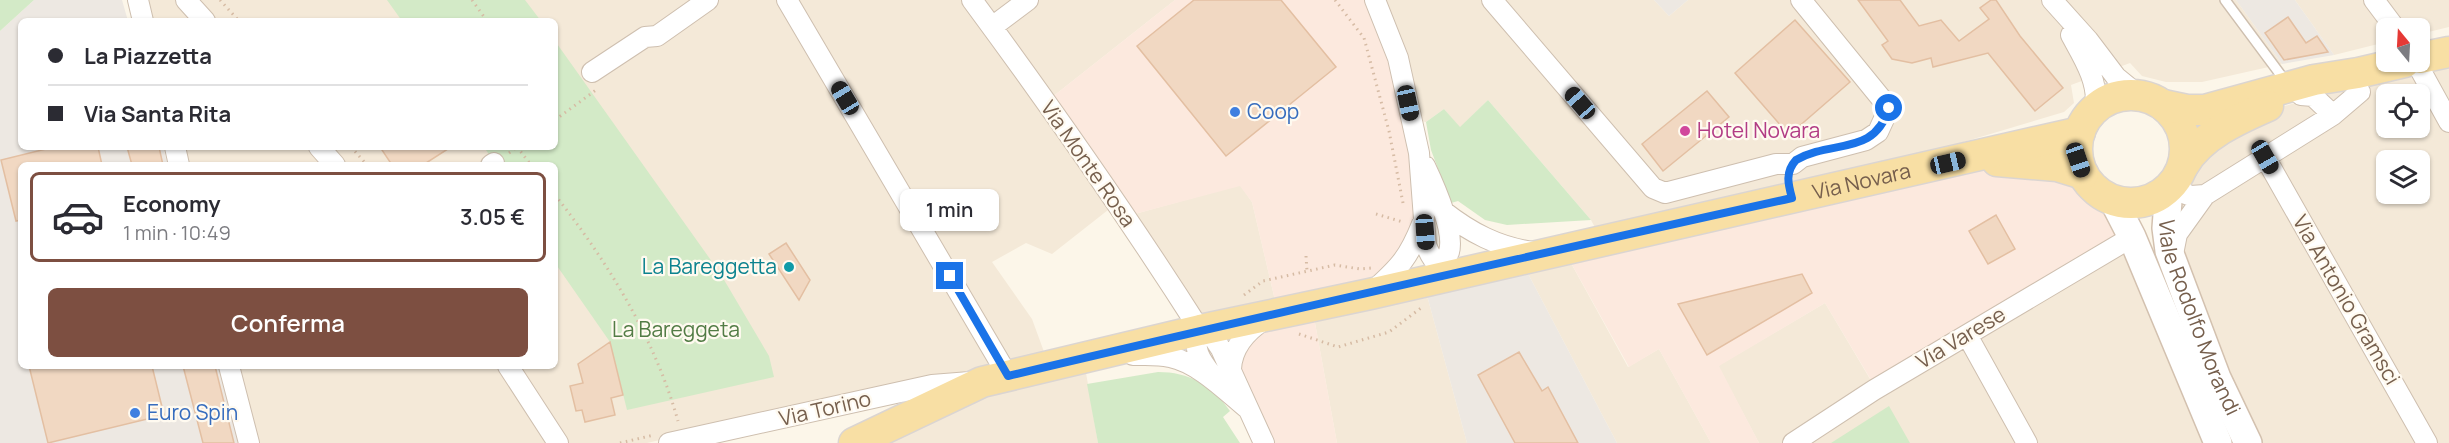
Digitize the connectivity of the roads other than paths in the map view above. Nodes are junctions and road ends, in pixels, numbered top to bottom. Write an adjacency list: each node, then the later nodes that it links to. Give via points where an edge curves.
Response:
1 (138, 0): 13 (street)
2 (186, 0): 14 (street)
3 (708, 0): 19 (street, via 657,36 645,37)
4 (787, 0): 53 (street)
5 (972, 0): 16 (street, Via Monte Rosa)
6 (1028, 0): 16 (street)
7 (1375, 0): 29 (street, via 1398,58)
8 (1492, 0): 33 (street, via 1653,188 1665,193 1776,164)
9 (1801, 0): 33 (street, via 1889,108 1878,132 1866,140 1802,157)
10 (2052, 0): 24 (street, via 2116,78); 26 (street, via 2086,62 2097,99)
11 (2225, 0): 23 (lane)
12 (2374, 0): 15 (street)
13 (142, 18)
14 (202, 18)
15 (2388, 18)
16 (992, 27): 47 (street, Via Monte Rosa)
17 (2449, 52): 18 (main road)
18 (2430, 56)
19 (592, 72)
20 (2382, 72): 22 (main road)
21 (2422, 72): 27 (street)
22 (2359, 82): 23 (main road); 25 (street)
23 (2295, 91): 24 (main road, via 2205,110 2187,110); 25 (street, via 2313,96); 35 (main road, via 2231,124 2196,148)
24 (2150, 100): 26 (main road, via 2115,98); 35 (main road, via 2175,117 2183,132 2186,149)
25 (2333, 115): 30 (street)
26 (2087, 120): 31 (main road, Via Novara); 34 (main road, via 2077,153)
27 (2449, 122)
28 (322, 150): 32 (street)
29 (1419, 153): 39 (street); 40 (street)
30 (2265, 157): 36 (street); 66 (street, Via Antonio Gramsci)
31 (1970, 158): 34 (main road, Via Novara, via 2057,166); 37 (main road, Via Novara)
32 (332, 162)
33 (1792, 164): 37 (street, via 1787,181)
34 (2083, 174): 38 (main road, via 2090,186)
35 (2176, 177): 36 (street, via 2183,193); 38 (main road, via 2157,197 2143,202); 43 (street, Viale Rodolfo Morandi, via 2166,228)
36 (2205, 195): 43 (street, via 2177,234)
37 (1792, 198): 42 (main road, Via Novara)
38 (2113, 200): 41 (street, Viale Rodolfo Morandi)
39 (1443, 211): 42 (street, via 1483,238 1511,249); 44 (street, via 1449,251)
40 (1415, 220): 44 (street, via 1431,259); 45 (street, via 1411,250 1401,265)
41 (2132, 237): 48 (street, Via Varese); 64 (street, Viale Rodolfo Morandi)
42 (1547, 253): 44 (main road, Via Novara)
43 (2175, 267): 65 (street, Viale Rodolfo Morandi, via 2217,378)
44 (1442, 274): 45 (main road, Via Novara)
45 (1372, 280): 46 (main road, Via Novara)
46 (1273, 314): 47 (main road, Via Novara); 52 (street, via 1242,339)
47 (1200, 330): 49 (main road, Via Novara); 52 (street, Via Monte Rosa, via 1215,339); 54 (street, via 1196,350)
48 (1967, 335): 62 (street, Via Varese); 63 (street)
49 (1098, 355): 53 (main road, Via Novara); 54 (street, via 1172,357)
50 (231, 369): 57 (street)
51 (510, 369): 58 (street)
52 (1231, 369): 55 (street, Via Monte Rosa)
53 (995, 379): 56 (street, Via Torino, via 932,385); 60 (main road, Via Novara)
54 (1222, 388): 55 (street)
55 (1248, 409): 61 (street, Via Monte Rosa)
56 (683, 438): 59 (street, via 711,439)
57 (249, 443)
58 (558, 443)
59 (717, 443)
60 (854, 443)
61 (1264, 443)
62 (1793, 443)
63 (2027, 443)
64 (2218, 443)
65 (2248, 443)
66 (2427, 443)

